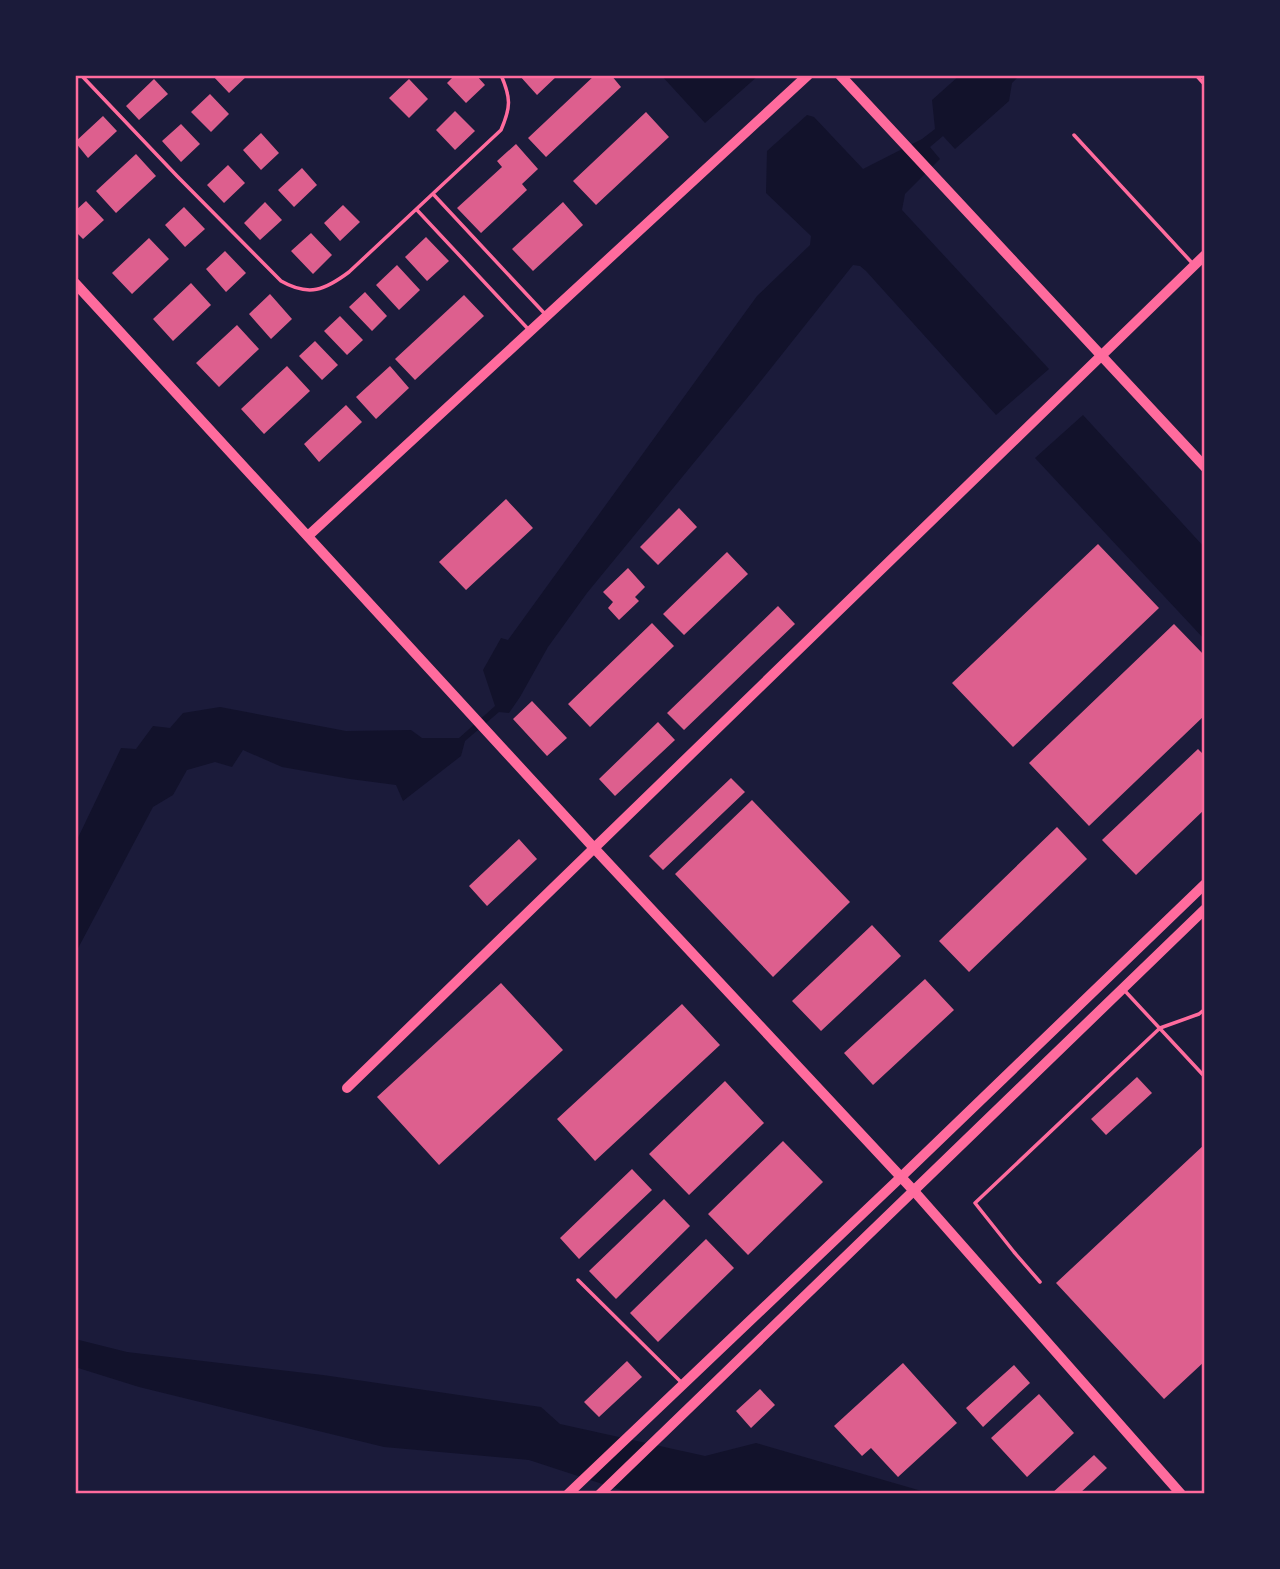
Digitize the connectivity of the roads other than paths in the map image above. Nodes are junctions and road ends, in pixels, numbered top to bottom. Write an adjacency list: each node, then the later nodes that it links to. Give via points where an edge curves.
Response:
1 (81, 75): 9 (lane, via 282,281 296,289 330,287)
2 (501, 75): 8 (lane, via 509,95 509,113 500,130)
3 (808, 75): 13 (street)
4 (840, 75): 15 (main road)
5 (1196, 75): 6 (lane)
6 (1205, 85)
7 (1074, 135): 11 (lane)
8 (433, 194): 9 (lane); 13 (lane)
9 (417, 210): 14 (lane)
10 (1205, 255): 11 (street)
11 (1194, 265): 15 (street)
12 (75, 283): 17 (street)
13 (547, 316): 14 (street)
14 (530, 331): 17 (street)
15 (1101, 354): 16 (main road); 18 (street)
16 (1205, 467)
17 (308, 536): 18 (street)
18 (594, 848): 27 (street); 28 (street)
19 (1205, 884): 28 (main road)
20 (1205, 909): 21 (main road)
21 (1123, 989): 25 (lane); 29 (main road)
22 (1205, 1009): 23 (lane)
23 (1199, 1014): 24 (lane); 25 (lane)
24 (1205, 1020)
25 (1160, 1028): 26 (lane); 31 (lane, via 975,1203)
26 (1205, 1076)
27 (347, 1088)
28 (901, 1177): 29 (street); 32 (main road)
29 (914, 1191): 34 (main road); 35 (street)
30 (578, 1280): 32 (lane)
31 (1040, 1282)
32 (683, 1383): 33 (main road)
33 (568, 1494)
34 (600, 1494)
35 (1181, 1494)

